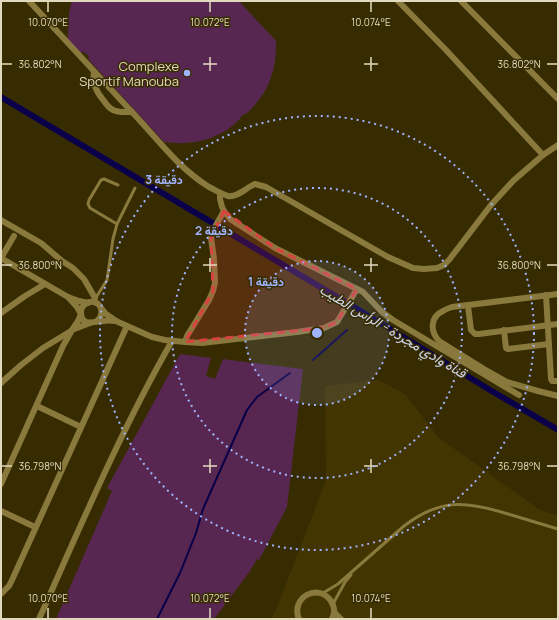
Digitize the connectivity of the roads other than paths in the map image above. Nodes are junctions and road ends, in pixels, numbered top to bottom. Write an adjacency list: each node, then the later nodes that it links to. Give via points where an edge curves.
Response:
1 (29, 1): 4 (street)
2 (398, 1): 8 (street)
3 (461, 1): 5 (street)
4 (94, 72): 6 (street); 6 (street, via 96,90 107,105 118,111)
5 (558, 99)
6 (132, 112): 11 (street, via 185,170)
7 (558, 145): 8 (street)
8 (543, 155): 11 (street, via 512,181 449,260 437,268 413,268 388,257 266,187 255,184 233,196)
9 (118, 185): 14 (lane, via 104,179 99,181 88,202 90,208)
10 (135, 188): 14 (lane)
11 (220, 193): 12 (street)
12 (222, 214): 18 (street, via 275,248); 36 (street, via 211,238 215,275 213,291)
13 (1, 220): 22 (street, via 41,243 62,262 73,268 84,279)
14 (117, 224): 22 (lane, via 107,280)
15 (14, 236): 16 (street)
16 (1, 258): 17 (street)
17 (45, 284): 21 (street); 25 (street)
18 (356, 292): 36 (street, via 337,322 324,328 202,343); 40 (street, via 363,292 393,320)
19 (558, 294): 20 (street)
20 (546, 295): 23 (street); 31 (street)
21 (68, 297): 22 (street, via 79,301); 26 (street)
22 (92, 301): 24 (street); 26 (street, via 82,307)
23 (468, 306): 34 (street, via 473,332 479,334); 41 (street, via 452,307 437,315 432,326 439,341 507,382)
24 (102, 309): 27 (street); 28 (street)
25 (1, 313)
26 (81, 314): 29 (street, via 84,320); 33 (street)
27 (97, 321): 28 (street); 29 (street)
28 (116, 321): 32 (street)
29 (90, 323): 33 (street)
30 (558, 324): 31 (street)
31 (547, 325): 34 (street); 37 (street)
32 (127, 326): 35 (street, via 152,337); 43 (street)
33 (72, 330): 39 (street, via 43,348); 42 (street)
34 (504, 330): 37 (street, via 505,346 508,349)
35 (172, 341): 36 (street); 53 (street, via 98,486)
36 (185, 342)
37 (549, 344): 38 (street, via 551,379)
38 (558, 381)
39 (1, 383)
40 (518, 395)
41 (558, 396)
42 (37, 406): 43 (street); 44 (street)
43 (81, 427): 46 (street)
44 (1, 484)
45 (1, 511): 46 (street)
46 (35, 527): 49 (street, via 9,586)
47 (558, 529): 48 (lane, via 486,507 471,504 446,505 413,518)
48 (355, 570): 50 (lane); 51 (lane)
49 (1, 594)
50 (321, 594): 51 (street); 54 (street, via 310,594 300,601 297,609)
51 (333, 605): 52 (street)
52 (333, 616): 55 (street)
53 (39, 619)
54 (300, 619)
55 (341, 619)

